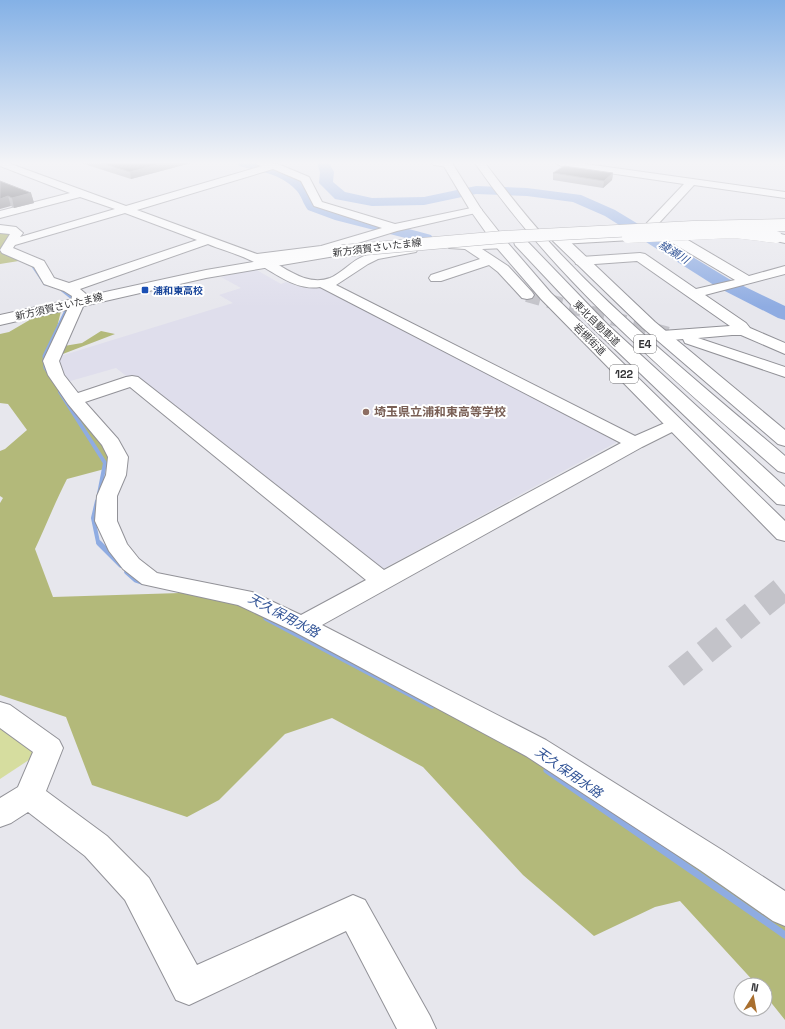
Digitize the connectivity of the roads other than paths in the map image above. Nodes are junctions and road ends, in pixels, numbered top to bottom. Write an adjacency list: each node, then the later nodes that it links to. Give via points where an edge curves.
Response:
1 (15, 211): 10 (street)
2 (122, 211): 14 (street, via 20,241)
3 (128, 211): 16 (street)
4 (340, 211): 13 (street)
5 (468, 211): 13 (street)
6 (483, 211): 19 (main road, 岩槻街道 / 122)
7 (484, 211): 41 (main road, 東北自動車道 / E4, via 601,327)
8 (515, 211): 40 (main road, 東北自動車道 / E4, via 610,312)
9 (664, 211): 25 (street, via 652,224)
10 (0, 215)
11 (541, 220): 17 (main road)
12 (785, 225): 21 (main road, 新方須賀さいたま線, bridge, via 478,238 421,242)
13 (394, 228): 21 (street, via 322,250)
14 (5, 235): 28 (street, via 6,250 39,264 49,281)
15 (781, 238): 17 (street, bridge, via 734,232)
16 (209, 240): 21 (street); 28 (street)
17 (560, 240): 22 (main road)
18 (468, 245): 19 (street); 20 (street); 26 (street, via 443,245 375,256 334,281)
19 (502, 245): 37 (main road, 岩槻街道 / 122, via 546,296)
20 (491, 260): 24 (street); 29 (street, via 504,269)
21 (260, 261): 26 (street, via 299,282); 28 (main road, 新方須賀さいたま線)
22 (582, 261): 27 (street, via 640,257); 32 (main road)
23 (785, 270): 25 (street)
24 (436, 278)
25 (747, 281): 27 (street)
26 (322, 283): 39 (street)
27 (694, 294): 31 (street, via 741,326)
28 (73, 295): 30 (main road, 新方須賀さいたま線); 36 (street, via 51,361 56,375)
29 (527, 295)
30 (0, 320)
31 (744, 331): 32 (street); 34 (street)
32 (662, 336): 38 (main road)
33 (690, 340): 35 (street)
34 (785, 349)
35 (785, 372)
36 (74, 400): 43 (street, via 132,381); 44 (street, via 110,443 118,457 116,474 107,496 106,521 117,546 131,564 150,579 244,598)
37 (674, 424): 39 (street); 42 (main road, 岩槻街道 / 122)
38 (785, 440)
39 (635, 442): 43 (street)
40 (785, 467)
41 (785, 499)
42 (785, 534)
43 (383, 581): 44 (street)
44 (302, 625): 48 (street, via 536,748)
45 (0, 713): 46 (street, via 49,748)
46 (29, 796): 47 (street); 49 (street, via 96,846 137,889 189,987 353,911)
47 (0, 814)
48 (785, 910)
49 (417, 1029)

